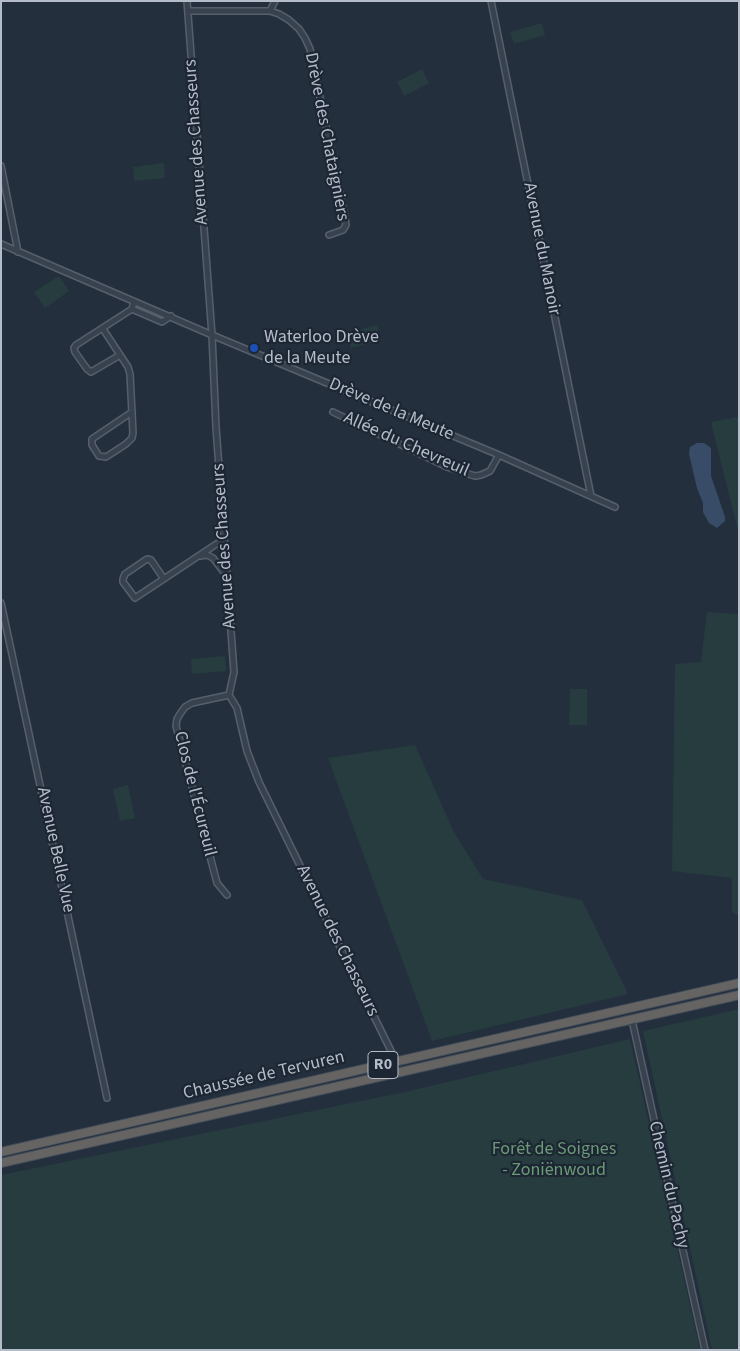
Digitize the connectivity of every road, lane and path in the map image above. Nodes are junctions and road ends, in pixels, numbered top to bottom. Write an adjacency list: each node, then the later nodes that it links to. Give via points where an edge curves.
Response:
1 (187, 1): 4 (street, Avenue des Chasseurs)
2 (276, 1): 5 (street)
3 (491, 1): 19 (street, Avenue du Manoir)
4 (188, 11): 5 (street, Drève des Chataigniers); 14 (street, Avenue des Chasseurs)
5 (270, 11): 7 (street, Drève des Chataigniers, via 299,29 310,49 346,225 343,230)
6 (1, 166): 9 (street)
7 (330, 235)
8 (1, 244): 9 (street, Drève de la Meute)
9 (18, 252): 10 (street, Drève de la Meute)
10 (134, 302): 11 (street); 12 (street, Drève de la Meute)
11 (132, 310): 12 (street, via 162,322); 13 (street)
12 (171, 316): 14 (street, Drève de la Meute)
13 (103, 329): 15 (street); 15 (street, via 76,345 75,352 91,372)
14 (212, 335): 18 (street, Drève de la Meute); 21 (street, Avenue des Chasseurs)
15 (120, 355): 16 (street, via 130,374)
16 (132, 412): 16 (street, via 130,441 106,457 99,456 92,439)
17 (333, 412): 18 (street, Allée du Chevreuil, via 447,467 475,476 490,471)
18 (498, 455): 19 (street, Drève de la Meute)
19 (591, 496): 20 (street, Drève de la Meute)
20 (615, 507)
21 (224, 539): 22 (street); 23 (street, Avenue des Chasseurs)
22 (199, 556): 23 (street, via 213,558); 24 (street)
23 (227, 576): 26 (street, Avenue des Chasseurs, via 234,672)
24 (164, 578): 24 (street, via 135,598 123,582 125,574 147,559)
25 (1, 603): 32 (street, Avenue Belle Vue)
26 (229, 695): 27 (street, Clos de l'Écureuil, via 192,703 180,714 176,726 216,883); 31 (street, Avenue des Chasseurs, via 237,708 247,751 259,782)
27 (227, 895)
28 (739, 983): 33 (highway, Chaussée de Tervuren / R0)
29 (739, 995): 30 (highway, Chaussée de Tervuren / R0)
30 (632, 1020): 34 (highway, Chaussée de Tervuren / R0); 35 (street, Chemin du Pachy)
31 (393, 1055)
32 (108, 1098)
33 (1, 1152)
34 (1, 1163)
35 (705, 1350)

